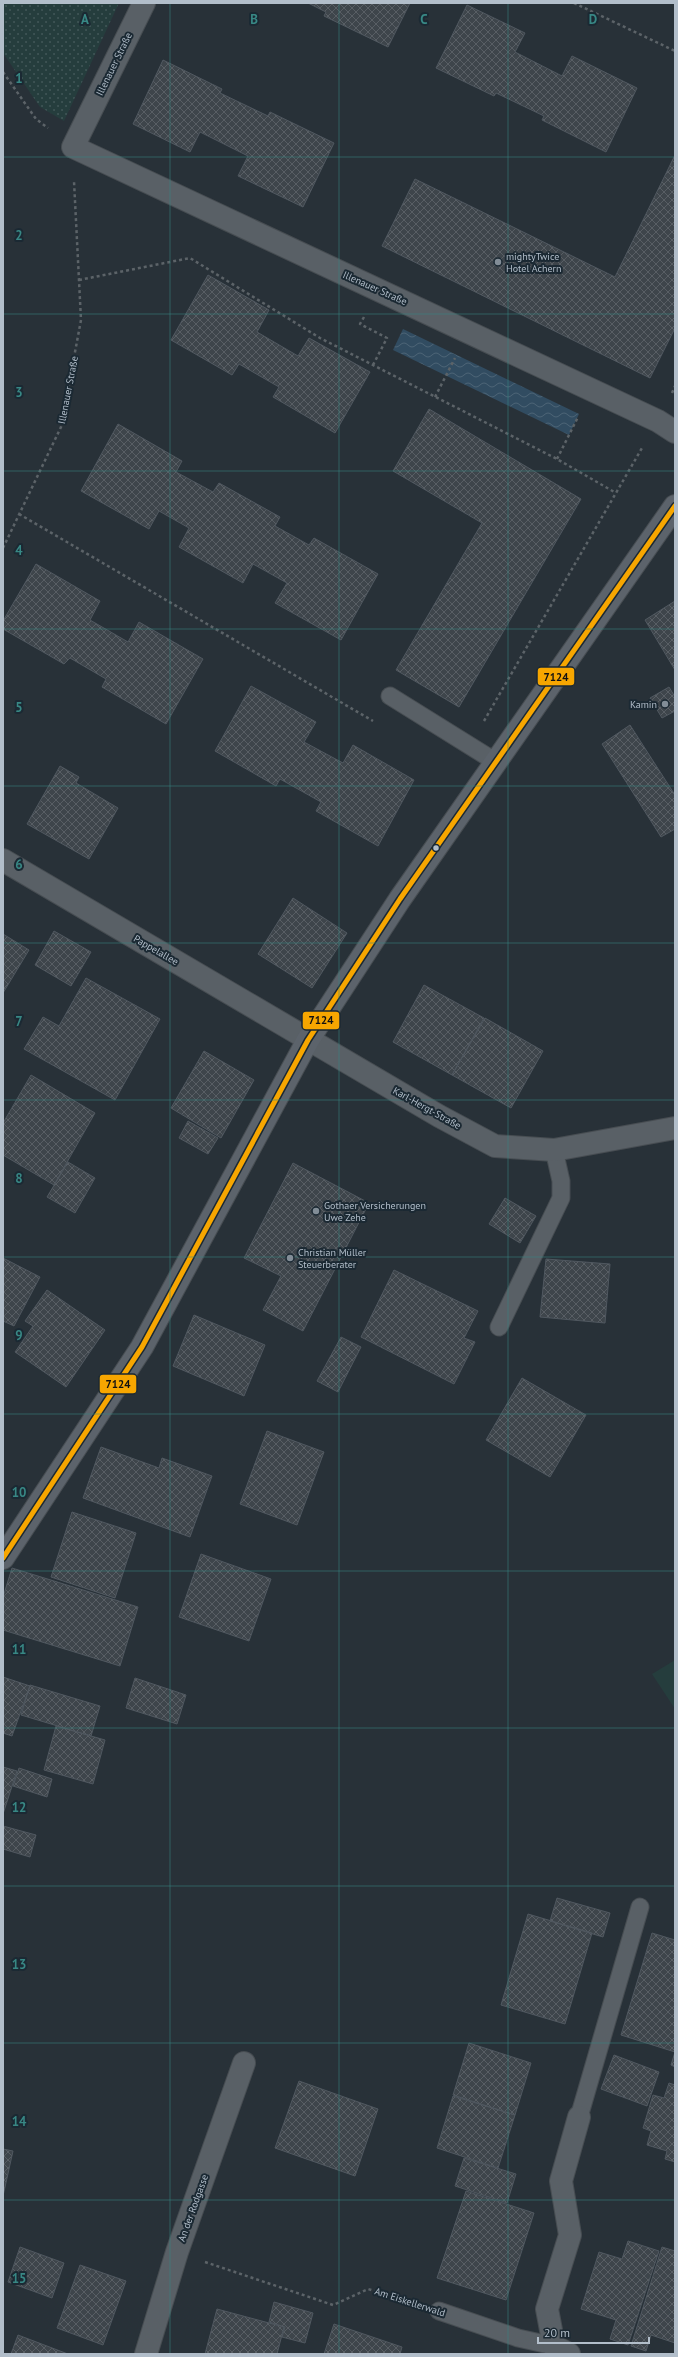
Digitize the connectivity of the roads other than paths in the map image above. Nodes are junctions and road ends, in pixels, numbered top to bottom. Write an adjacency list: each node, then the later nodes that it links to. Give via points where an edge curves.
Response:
1 (144, 3): 2 (street, Illenauer Straße, via 73,147 470,331)
2 (666, 427)
3 (675, 506): 5 (main road)
4 (390, 696): 5 (lane)
5 (496, 762): 7 (main road, via 400,900)
6 (3, 860): 7 (street, Pappelallee)
7 (308, 1040): 9 (street, Karl-Hergt-Straße, via 495,1146); 11 (main road, via 142,1347)
8 (675, 1128): 9 (street, Karl-Hergt-Straße)
9 (554, 1150): 10 (lane, via 561,1181 561,1198)
10 (499, 1327)
11 (3, 1558)
12 (640, 1907): 14 (lane)
13 (244, 2063): 17 (street, An der Rodgasse, via 177,2252)
14 (579, 2117): 16 (street, Am Eiskellerwald, via 561,2181 570,2234 547,2309)
15 (439, 2311): 16 (lane, Am Eiskellerwald)
16 (561, 2350)
17 (146, 2354)

